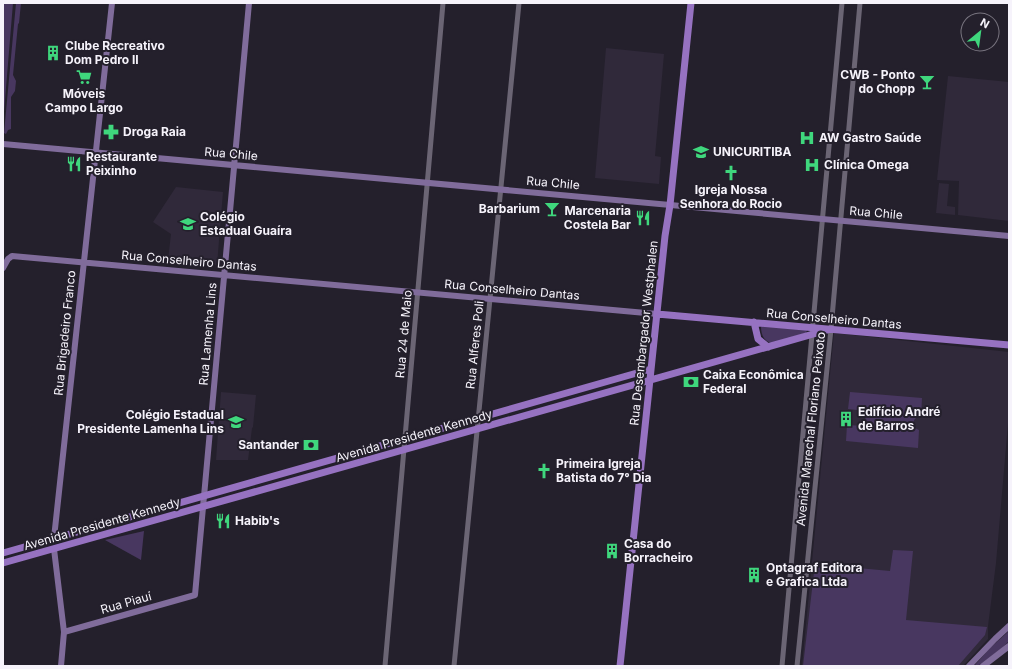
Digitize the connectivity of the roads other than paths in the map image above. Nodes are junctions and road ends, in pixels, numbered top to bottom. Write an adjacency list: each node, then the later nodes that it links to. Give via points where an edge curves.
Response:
1 (112, 3): 9 (main road, Rua Brigadeiro Franco)
2 (249, 3): 10 (main road, Rua Lamenha Lins)
3 (443, 3): 11 (street, Rua 24 de Maio)
4 (519, 3): 12 (street, Rua Alferes Poli)
5 (691, 3): 13 (main road, Rua Desembargador Westphalen)
6 (842, 3): 14 (street, Avenida Marechal Floriano Peixoto)
7 (860, 3): 15 (street, Avenida Marechal Floriano Peixoto)
8 (3, 144): 9 (main road, Rua Chile)
9 (96, 153): 10 (main road, Rua Chile); 17 (main road, Rua Brigadeiro Franco)
10 (234, 165): 11 (main road, Rua Chile); 19 (main road, Rua Lamenha Lins)
11 (427, 183): 12 (main road, Rua Chile); 20 (street, Rua 24 de Maio)
12 (501, 190): 13 (main road, Rua Chile); 21 (street, Rua Alferes Poli)
13 (670, 205): 14 (main road, Rua Chile); 22 (main road, Rua Desembargador Westphalen)
14 (822, 219): 15 (main road, Rua Chile); 25 (street, Avenida Marechal Floriano Peixoto)
15 (841, 221): 16 (main road, Rua Chile); 24 (street, Avenida Marechal Floriano Peixoto)
16 (1009, 236)
17 (84, 263): 18 (main road, Rua Conselheiro Dantas, via 12,256); 19 (main road, Rua Conselheiro Dantas); 42 (main road, Rua Brigadeiro Franco)
18 (3, 268)
19 (224, 275): 20 (main road, Rua Conselheiro Dantas); 40 (main road, Rua Lamenha Lins)
20 (418, 292): 21 (main road, Rua Conselheiro Dantas); 36 (street, Rua 24 de Maio)
21 (490, 299): 22 (main road, Rua Conselheiro Dantas); 33 (street, Rua Alferes Poli)
22 (657, 314): 23 (main road, Rua Conselheiro Dantas); 28 (main road, Rua Desembargador Westphalen)
23 (754, 322): 25 (main road, Rua Conselheiro Dantas); 27 (main road, via 758,339)
24 (831, 329): 25 (main road, Rua Conselheiro Dantas); 26 (main road, Rua Conselheiro Dantas); 55 (street, Avenida Marechal Floriano Peixoto)
25 (812, 331): 27 (main road, Avenida Presidente Kennedy); 54 (street, Avenida Marechal Floriano Peixoto)
26 (1009, 345)
27 (768, 347): 29 (main road, Avenida Presidente Kennedy)
28 (651, 369): 29 (main road, Rua Desembargador Westphalen); 30 (main road, Avenida Presidente Kennedy)
29 (650, 380): 31 (main road, Avenida Presidente Kennedy); 53 (main road, Rua Desembargador Westphalen)
30 (594, 386): 31 (main road); 32 (main road, Avenida Presidente Kennedy)
31 (597, 396): 34 (main road, Avenida Presidente Kennedy)
32 (516, 408): 33 (main road, Avenida Presidente Kennedy); 34 (main road)
33 (478, 418): 35 (street, Rua Alferes Poli); 36 (main road, Avenida Presidente Kennedy)
34 (518, 418): 35 (main road, Avenida Presidente Kennedy)
35 (477, 429): 38 (main road, Avenida Presidente Kennedy); 52 (street, Rua Alferes Poli)
36 (405, 439): 37 (main road, Avenida Presidente Kennedy); 38 (street, Rua 24 de Maio)
37 (369, 449): 39 (main road); 40 (main road, Avenida Presidente Kennedy)
38 (404, 450): 39 (main road, Avenida Presidente Kennedy); 51 (street, Rua 24 de Maio)
39 (367, 460): 41 (main road, Avenida Presidente Kennedy)
40 (204, 496): 41 (main road, Rua Lamenha Lins); 42 (main road, Avenida Presidente Kennedy)
41 (203, 507): 43 (main road, Avenida Presidente Kennedy); 46 (main road, Rua Lamenha Lins)
42 (54, 538): 43 (main road, Rua Brigadeiro Franco); 44 (main road, Avenida Presidente Kennedy)
43 (54, 549): 45 (main road, Avenida Presidente Kennedy); 48 (main road, Rua Brigadeiro Franco)
44 (3, 553)
45 (3, 563)
46 (195, 595): 48 (main road, Rua Piauí)
47 (1009, 626): 56 (main road)
48 (64, 632): 50 (main road, Rua Brigadeiro Franco)
49 (1009, 646): 57 (main road)
50 (61, 666)
51 (385, 666)
52 (454, 666)
53 (620, 666)
54 (782, 666)
55 (797, 666)
56 (969, 666)
57 (983, 666)

